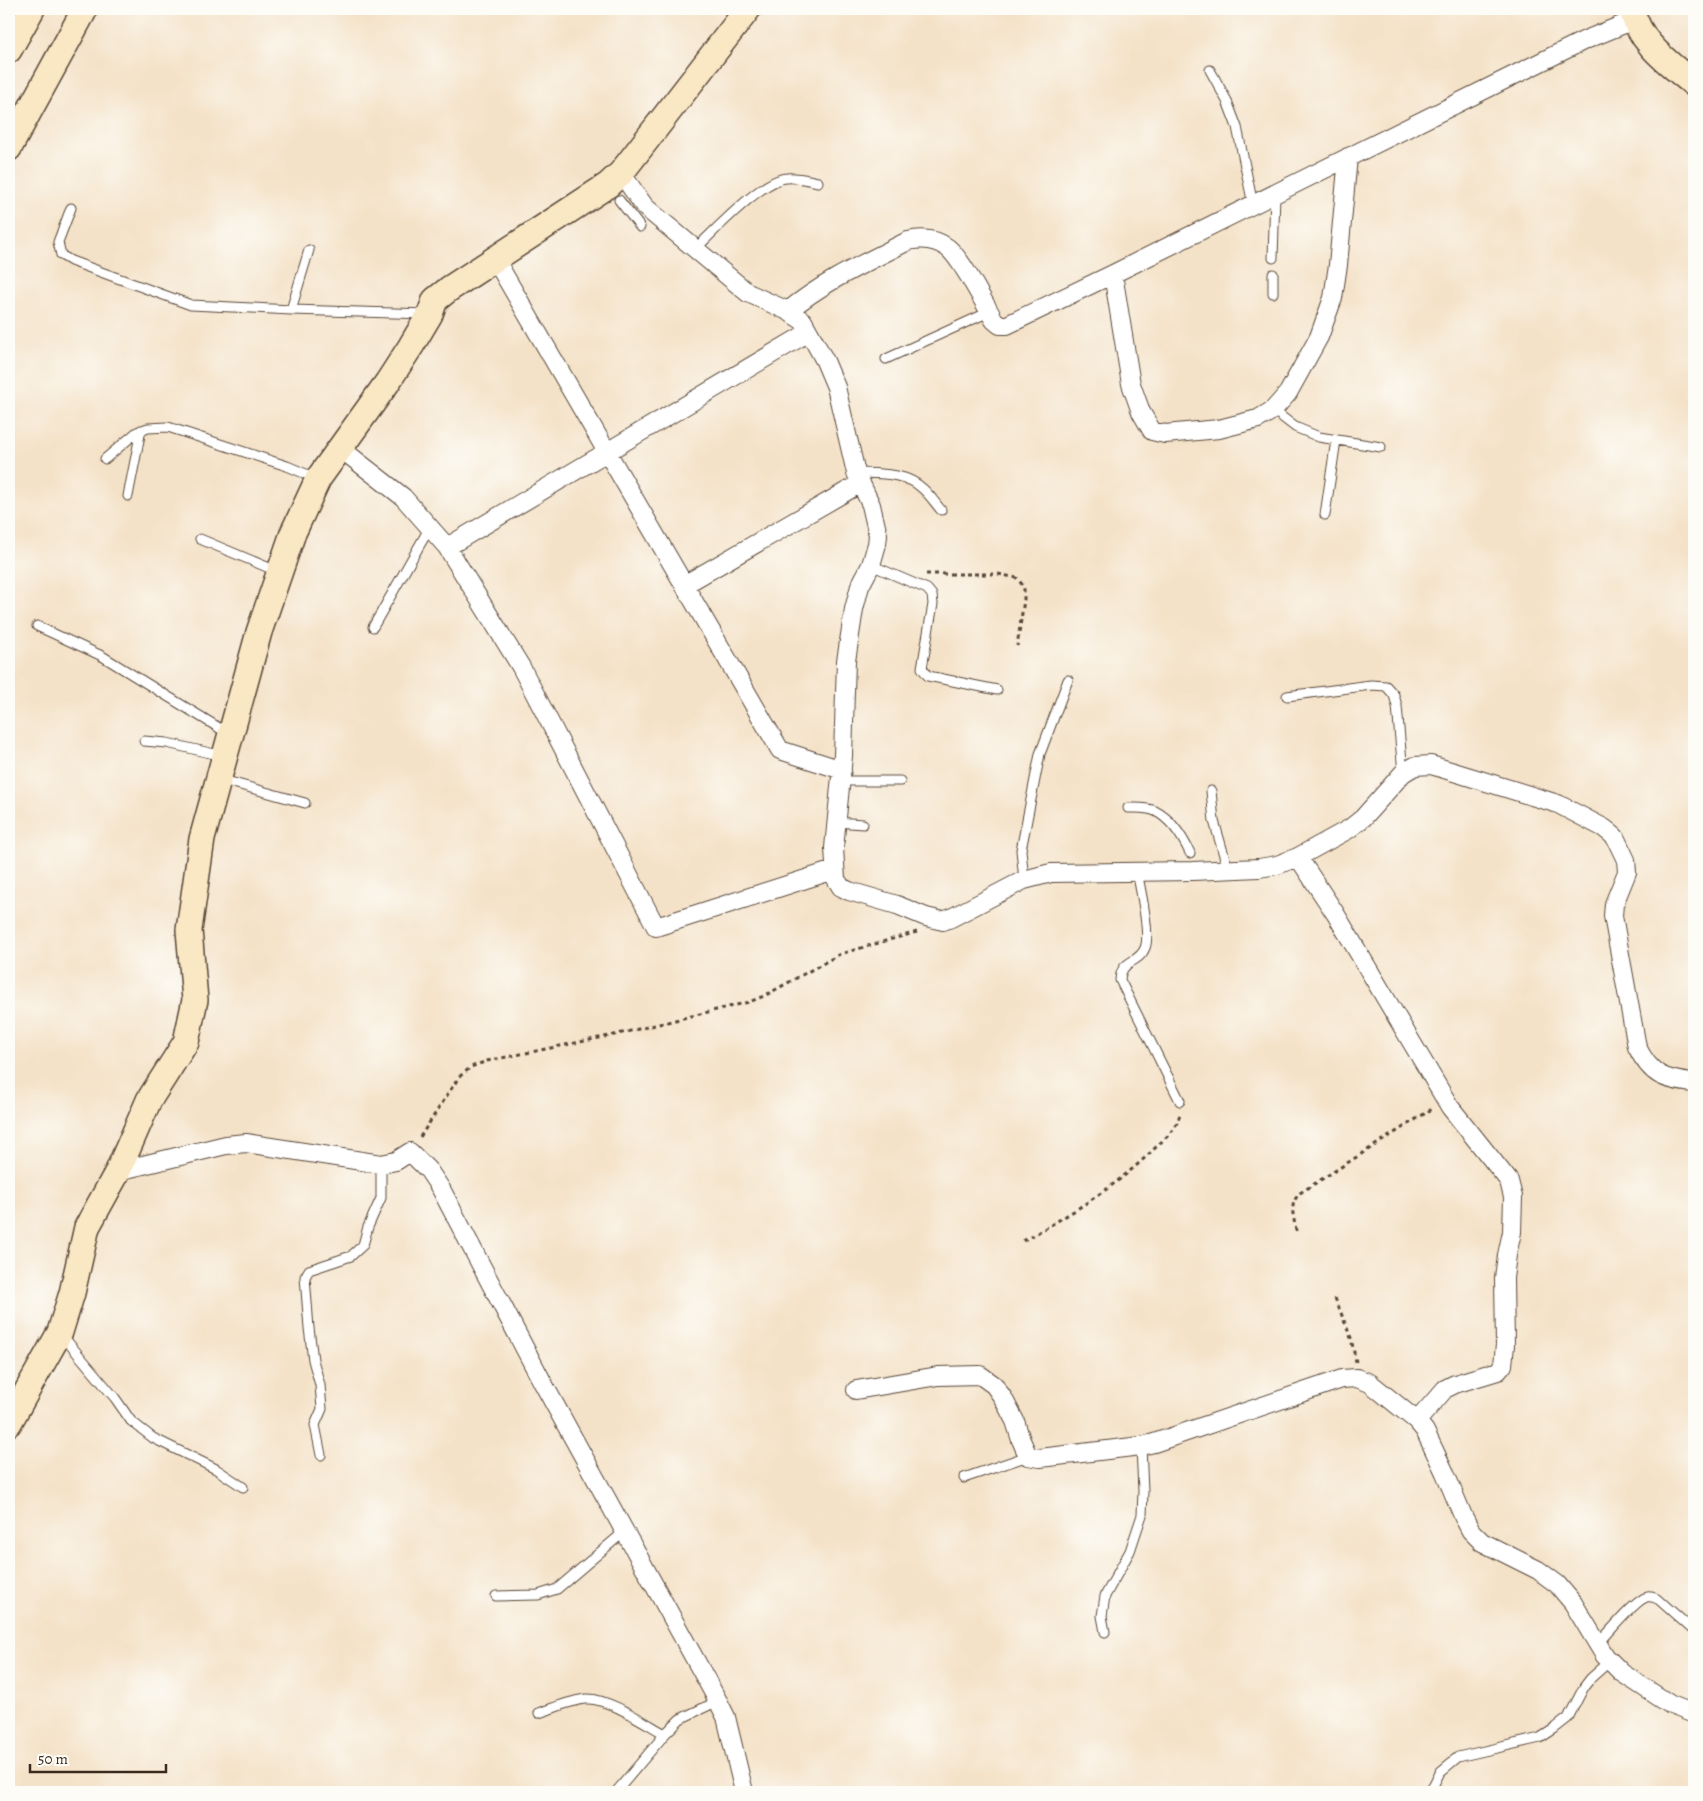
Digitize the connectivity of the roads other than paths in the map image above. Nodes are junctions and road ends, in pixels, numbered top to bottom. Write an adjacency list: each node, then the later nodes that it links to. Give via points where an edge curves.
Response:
1 (32, 9): 5 (street)
2 (85, 9): 8 (street)
3 (748, 9): 11 (street)
4 (1633, 14): 7 (street, via 1650,45); 9 (street)
5 (9, 50)
6 (1210, 70): 13 (lane, via 1237,127)
7 (1694, 84)
8 (9, 148)
9 (1348, 157): 12 (street); 29 (street, via 1333,298 1318,337 1288,393)
10 (818, 182): 16 (lane, via 786,178 772,182)
11 (615, 187): 15 (lane); 16 (street, via 646,206); 19 (street)
12 (1275, 194): 13 (street); 18 (lane)
13 (1252, 205): 20 (street)
14 (71, 208): 23 (lane, via 58,242 61,255 71,261 191,305)
15 (640, 227)
16 (695, 249): 24 (street, via 748,293)
17 (309, 250): 23 (lane)
18 (1273, 258)
19 (495, 259): 26 (street, via 435,300); 34 (street)
20 (1114, 274): 25 (street, via 1007,325 1000,325); 29 (street, via 1131,384 1152,431 1164,434 1219,429 1258,419)
21 (1273, 274): 22 (lane)
22 (1273, 293)
23 (291, 310): 26 (lane)
24 (788, 311): 25 (street, via 835,279 908,241 921,238 947,247); 27 (street, via 803,321)
25 (989, 312): 28 (lane)
26 (430, 314): 33 (street, via 387,383)
27 (809, 332): 34 (street); 36 (street, via 836,387)
28 (886, 359)
29 (1273, 410): 31 (lane, via 1295,427)
30 (141, 430): 35 (lane); 37 (lane, via 168,427); 38 (lane)
31 (1336, 440): 32 (lane); 40 (lane)
32 (1381, 447)
33 (340, 448): 37 (street); 41 (street, via 402,497)
34 (607, 452): 43 (street); 46 (street)
35 (105, 459)
36 (859, 478): 39 (lane, via 888,475 908,478 923,488); 44 (street, via 871,505 878,535); 46 (street)
37 (318, 479): 45 (street)
38 (128, 496)
39 (940, 510)
40 (1325, 516)
41 (430, 527): 43 (street); 48 (lane)
42 (200, 538): 45 (lane)
43 (447, 547): 65 (street, via 521,667 656,926)
44 (871, 565): 50 (lane, via 932,594 924,673); 55 (street, via 860,586 854,609 846,661)
45 (279, 572): 53 (street)
46 (684, 585): 55 (street, via 780,750)
47 (37, 626): 53 (lane, via 102,656)
48 (373, 627)
49 (1068, 680): 67 (lane, via 1039,763 1021,850)
50 (997, 690)
51 (1287, 696): 54 (lane, via 1371,685 1386,686 1394,695 1397,706)
52 (144, 742): 53 (lane, via 167,743)
53 (225, 757): 58 (lane); 71 (street, via 202,839 189,930 195,1000 186,1042 149,1100)
54 (1403, 773): 63 (street, via 1363,818); 68 (street, via 1415,766 1431,765 1558,804 1604,828 1614,837 1626,860 1627,872 1614,904 1613,916 1637,1047 1644,1062 1656,1074 1671,1081)
55 (841, 776): 56 (lane); 60 (street)
56 (900, 781)
57 (1211, 791): 64 (lane, via 1214,821)
58 (305, 803)
59 (1128, 808): 62 (lane, via 1155,811 1180,835)
60 (837, 822): 61 (lane); 65 (street)
61 (863, 824)
62 (1190, 853)
63 (1298, 857): 64 (street, via 1258,868); 75 (street, via 1340,920 1446,1100 1509,1181 1513,1197 1512,1232 1504,1278 1503,1365 1498,1371 1445,1389)
64 (1228, 868): 66 (street)
65 (834, 870): 67 (street, via 836,879 849,891 942,921)
66 (1137, 871): 67 (street, via 1051,873); 69 (lane, via 1147,930 1146,947 1142,954 1125,965 1120,980)
67 (1024, 880)
68 (1694, 1083)
69 (1180, 1101)
70 (381, 1164): 71 (street, via 246,1143); 77 (lane, via 381,1198 363,1245 350,1256 309,1270 305,1277 311,1344 322,1408 315,1425); 81 (street, via 396,1161 410,1152 429,1171)
71 (118, 1171): 72 (street, via 88,1227)
72 (60, 1332): 74 (street); 80 (lane, via 131,1421 153,1438 216,1469)
73 (856, 1390): 78 (street, via 938,1376 980,1375 994,1385 1003,1398)
74 (14, 1414)
75 (1417, 1421): 76 (street, via 1370,1383 1357,1378 1342,1379); 85 (street, via 1446,1473 1470,1531 1482,1542 1538,1570 1557,1584)
76 (1141, 1446): 78 (street, via 1040,1458); 84 (lane, via 1142,1515 1130,1551 1105,1596 1102,1616)
77 (320, 1455)
78 (1028, 1456): 79 (lane)
79 (964, 1478)
80 (243, 1487)
81 (625, 1531): 82 (lane, via 557,1589 538,1595); 87 (street)
82 (496, 1596)
83 (1694, 1631): 85 (lane, via 1658,1600 1646,1597)
84 (1105, 1632)
85 (1598, 1644): 86 (street)
86 (1610, 1662): 89 (street, via 1672,1705); 93 (lane, via 1591,1678 1568,1718 1554,1729 1540,1738 1458,1757 1440,1772)
87 (718, 1701): 90 (lane, via 680,1719); 92 (street, via 726,1718)
88 (539, 1714): 90 (lane, via 588,1699 610,1704)
89 (1694, 1714)
90 (666, 1734): 91 (lane)
91 (616, 1792)
92 (744, 1792)
93 (1430, 1792)

